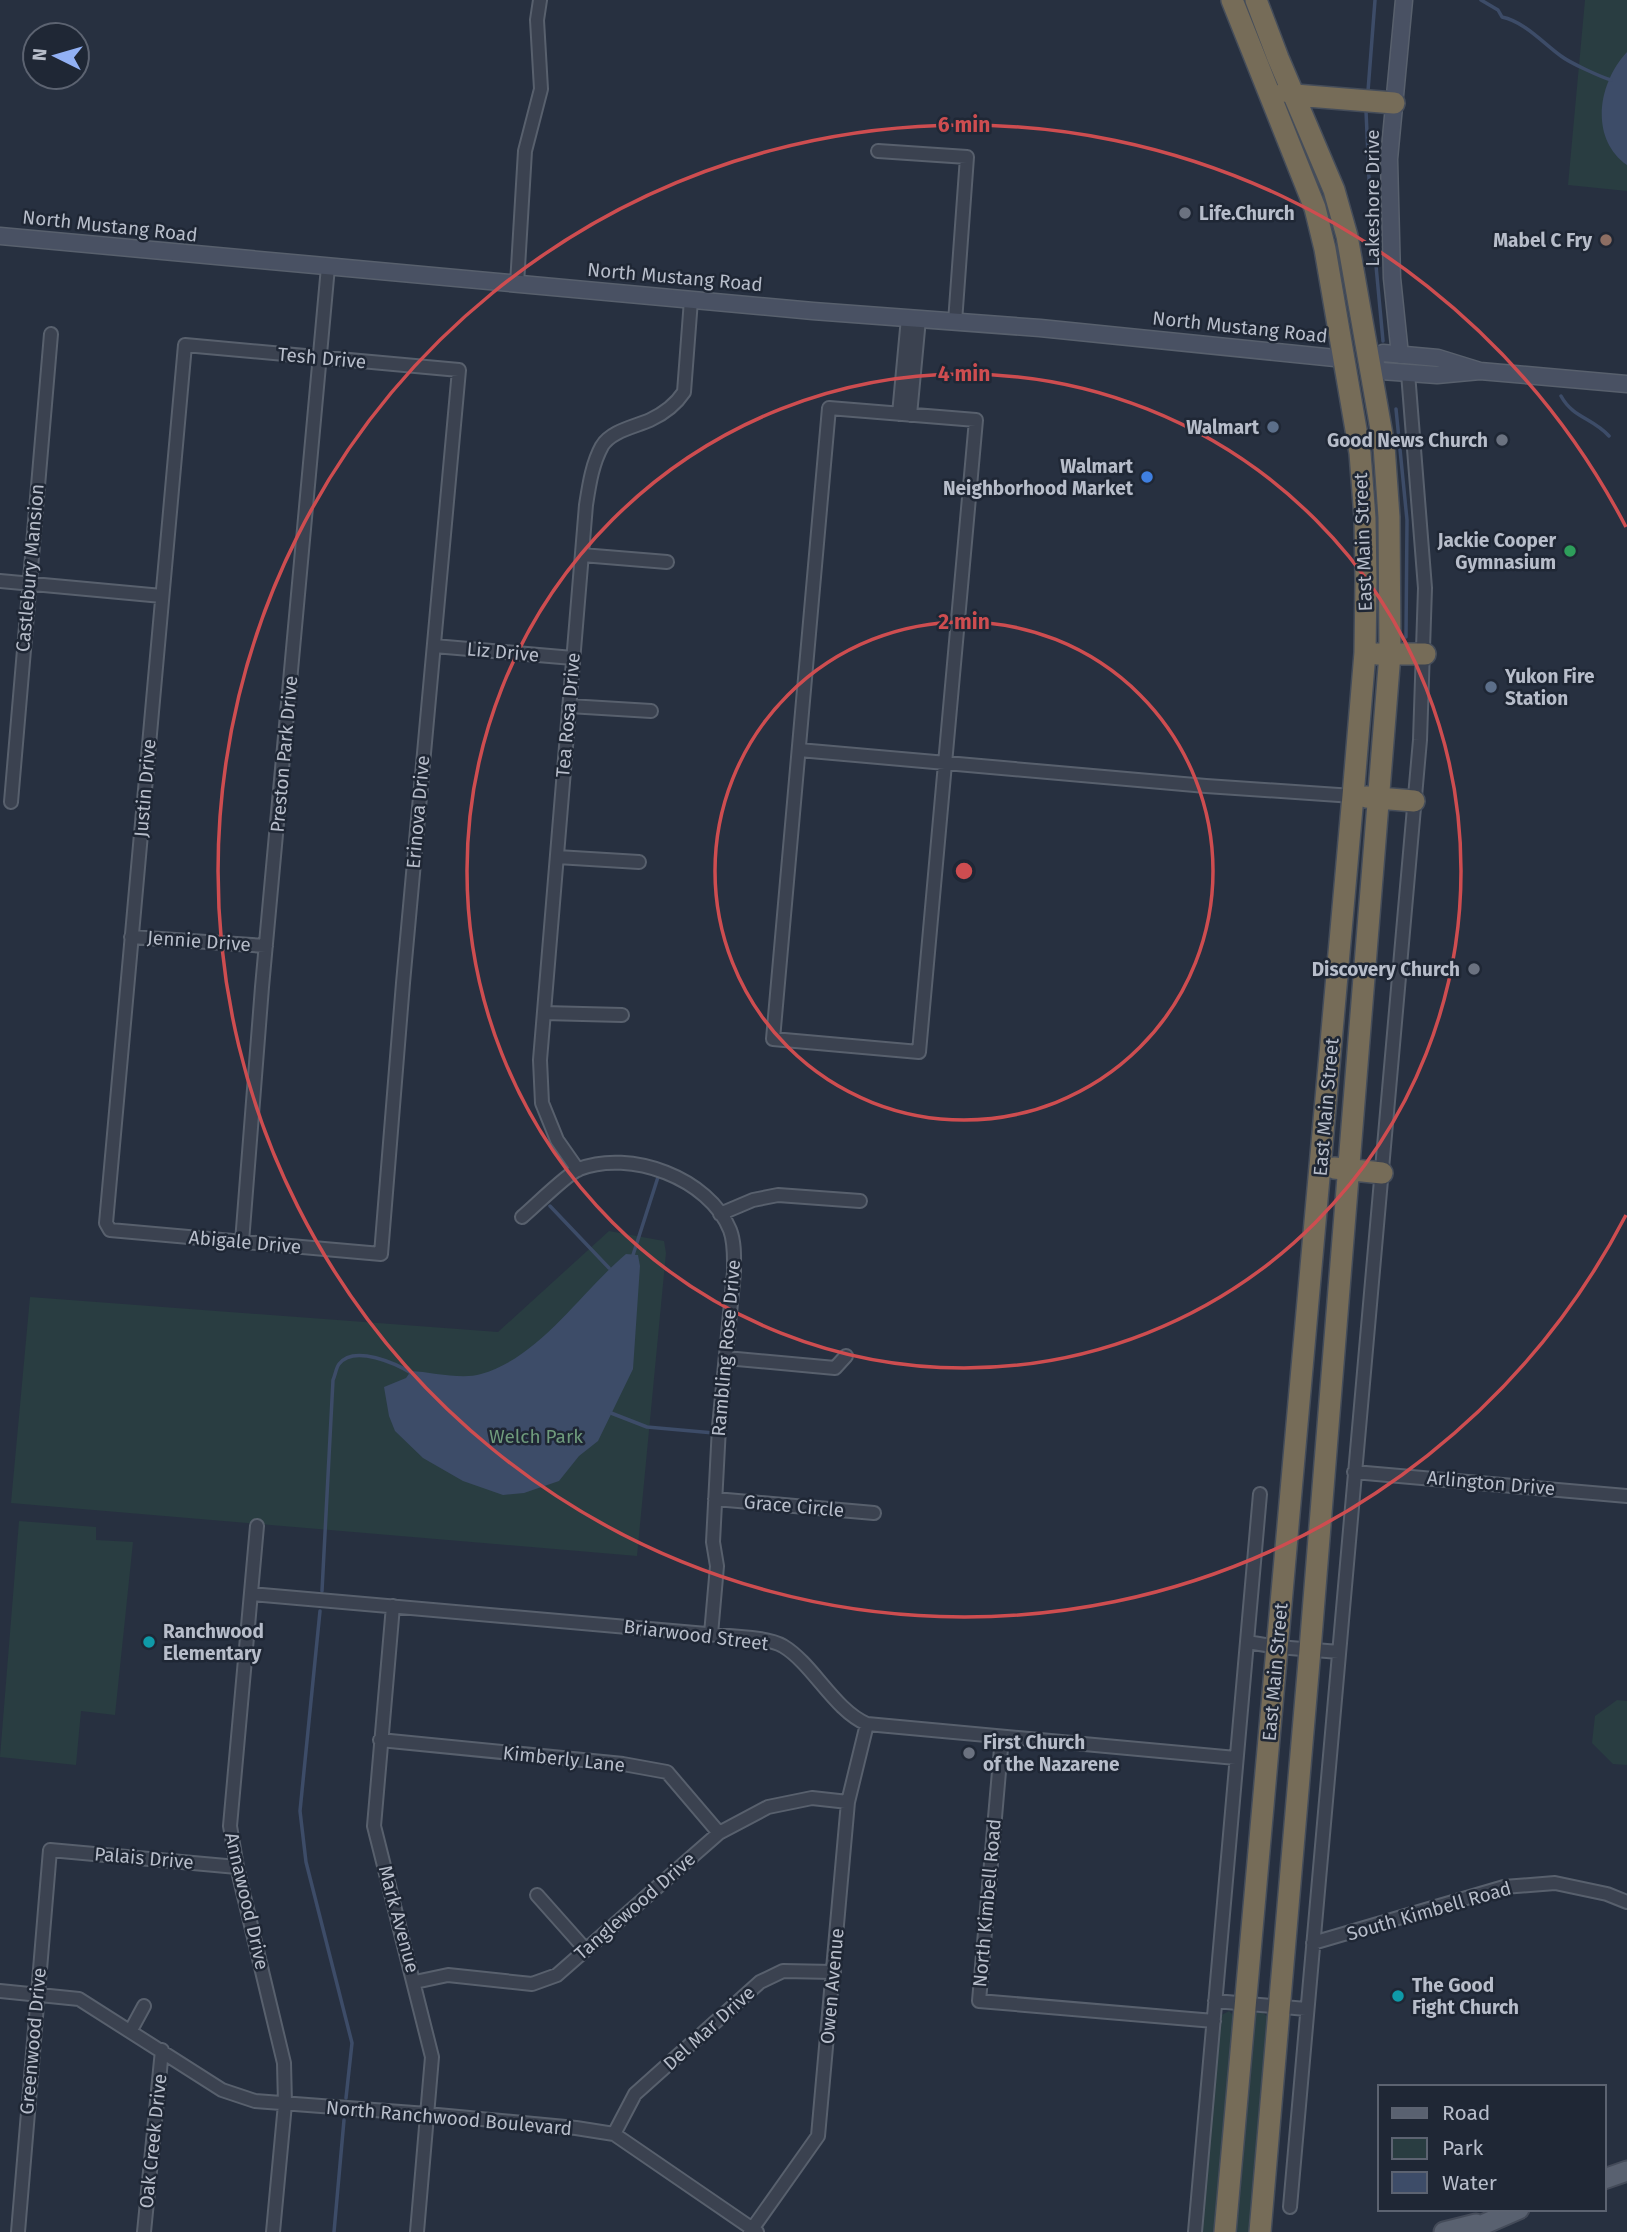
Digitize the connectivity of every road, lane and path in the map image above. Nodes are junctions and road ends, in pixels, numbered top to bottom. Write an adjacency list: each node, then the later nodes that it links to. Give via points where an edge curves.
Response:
1 (540, 0): 13 (street, via 541,89 525,151)
2 (1232, 0): 5 (highway, East Main Street)
3 (1256, 0): 5 (highway, East Main Street)
4 (1404, 0): 8 (street, Lakeshore Drive)
5 (1267, 60): 6 (highway, via 1279,88); 7 (highway, via 1313,91); 21 (highway, East Main Street, via 1315,208)
6 (1295, 95): 7 (highway); 9 (highway, East Main Street)
7 (1339, 99): 8 (highway); 9 (highway, via 1321,111)
8 (1394, 103): 19 (street, Lakeshore Drive, via 1389,159 1392,278)
9 (1318, 150): 22 (highway, East Main Street, via 1347,236)
10 (878, 151): 16 (street, via 967,157)
11 (0, 236): 12 (street, North Mustang Road)
12 (328, 267): 13 (street, North Mustang Road); 20 (street, Preston Park Drive)
13 (517, 284): 14 (street, North Mustang Road)
14 (691, 300): 15 (street, North Mustang Road); 28 (street, Tea Rosa Drive, via 684,392 653,418 615,434 603,445 591,477)
15 (913, 318): 16 (street, North Mustang Road); 27 (street)
16 (956, 322): 21 (street, North Mustang Road)
17 (51, 334): 31 (street, Castlebury Mansion)
18 (185, 345): 20 (street, Tesh Drive); 32 (street, Justin Drive)
19 (1401, 355): 22 (street, via 1383,354); 24 (street, via 1438,358)
20 (320, 358): 23 (street, Tesh Drive); 49 (street, Preston Park Drive)
21 (1345, 359): 22 (highway); 34 (highway, East Main Street, via 1365,518)
22 (1370, 360): 25 (street, via 1381,371); 35 (highway, East Main Street, via 1384,446 1389,517)
23 (459, 370): 33 (street, Erinova Drive)
24 (1480, 371): 25 (street); 26 (street)
25 (1408, 373): 36 (street, via 1426,588)
26 (1627, 384)
27 (904, 414): 40 (street, via 829,408); 41 (street, via 976,421)
28 (582, 555): 29 (street); 37 (street, Tea Rosa Drive)
29 (667, 562)
30 (0, 581): 31 (street)
31 (28, 584): 32 (street); 45 (street, Castlebury Mansion)
32 (162, 596): 48 (street, Justin Drive)
33 (434, 646): 37 (street, Liz Drive); 61 (street, Erinova Drive)
34 (1364, 653): 35 (highway); 42 (highway, East Main Street)
35 (1390, 654): 36 (highway); 43 (highway, East Main Street)
36 (1425, 654): 44 (street)
37 (573, 658): 38 (street, Tea Rosa Drive)
38 (569, 706): 39 (street); 46 (street, Tea Rosa Drive)
39 (651, 712)
40 (799, 750): 41 (street); 41 (street, via 773,1039 919,1052)
41 (944, 763): 42 (street)
42 (1353, 796): 43 (highway); 52 (highway, East Main Street)
43 (1377, 798): 44 (highway); 54 (highway, East Main Street)
44 (1414, 801): 55 (street)
45 (11, 802)
46 (556, 857): 47 (street); 50 (street, Tea Rosa Drive)
47 (639, 862)
48 (131, 937): 49 (street, Jennie Drive); 59 (street, Justin Drive, via 106,1223)
49 (266, 946): 60 (street, Preston Park Drive)
50 (544, 1013): 51 (street); 53 (street, Tea Rosa Drive, via 542,1103 557,1140)
51 (622, 1015)
52 (1321, 1167): 54 (highway); 74 (highway, East Main Street)
53 (578, 1170): 57 (street, Rambling Rose Drive, via 617,1162 664,1170 698,1192); 58 (street, Rambling Rose Drive)
54 (1348, 1170): 55 (highway); 75 (highway, East Main Street)
55 (1382, 1173): 64 (street)
56 (860, 1201): 57 (street, via 778,1195)
57 (720, 1214): 63 (street, Rambling Rose Drive, via 734,1248)
58 (522, 1217)
59 (110, 1230): 60 (street, Abigale Drive)
60 (242, 1242): 61 (street, Abigale Drive)
61 (381, 1254)
62 (846, 1356): 63 (street, via 835,1368)
63 (726, 1358): 67 (street, Rambling Rose Drive)
64 (1354, 1472): 66 (street, Arlington Drive); 76 (street)
65 (1260, 1494): 73 (street, East Main Street)
66 (1627, 1496)
67 (715, 1499): 68 (street, Grace Circle); 72 (street, Rambling Rose Drive, via 712,1542 717,1566)
68 (874, 1513)
69 (257, 1526): 70 (street, Annawood Drive)
70 (251, 1594): 71 (street, Briarwood Street); 84 (street, Annawood Drive, via 230,1807)
71 (393, 1606): 72 (street, Briarwood Street); 79 (street, Mark Avenue)
72 (711, 1634): 77 (street, Briarwood Street, via 752,1637 784,1647)
73 (1247, 1643): 74 (street); 80 (street, East Main Street)
74 (1278, 1647): 75 (street); 94 (highway, East Main Street)
75 (1310, 1650): 76 (street); 96 (highway, East Main Street)
76 (1339, 1652): 87 (street)
77 (867, 1724): 78 (street); 81 (street, Owen Avenue)
78 (1002, 1737): 80 (street); 98 (street, North Kimbell Road, via 978,2001)
79 (380, 1740): 82 (street, Kimberly Lane, via 667,1772); 90 (street, Mark Avenue, via 374,1826)
80 (1236, 1758): 93 (street, East Main Street)
81 (848, 1802): 82 (street, Tanglewood Drive, via 812,1798 768,1807); 89 (street, Owen Avenue)
82 (719, 1833): 88 (street, Tanglewood Drive)
83 (50, 1850): 84 (street, Palais Drive); 92 (street, Greenwood Drive)
84 (237, 1867): 101 (street, Annawood Drive, via 284,2063)
85 (537, 1895): 88 (street)
86 (1627, 1902): 87 (street, South Kimbell Road, via 1555,1883 1504,1887)
87 (1313, 1943): 97 (street)
88 (585, 1949): 90 (street, Tanglewood Drive, via 557,1975 532,1984 448,1975)
89 (834, 1972): 103 (street, Del Mar Drive, via 783,1971 760,1982 635,2094); 109 (street, Owen Avenue, via 818,2136)
90 (415, 1982): 102 (street, Mark Avenue, via 432,2057)
91 (0, 1991): 92 (street, North Ranchwood Boulevard)
92 (37, 1994): 99 (street, North Ranchwood Boulevard, via 79,1998); 111 (street, Greenwood Drive)
93 (1215, 2001): 94 (street); 98 (street, East Main Street)
94 (1244, 2003): 96 (street); 116 (highway, East Main Street)
95 (144, 2006): 99 (street)
96 (1280, 2006): 97 (street); 110 (highway, East Main Street)
97 (1306, 2009): 106 (street)
98 (1214, 2021): 115 (street, East Main Street)
99 (131, 2030): 100 (street, North Ranchwood Boulevard)
100 (162, 2050): 101 (street, North Ranchwood Boulevard, via 232,2095); 112 (street, Oak Creek Drive)
101 (285, 2105): 102 (street, North Ranchwood Boulevard); 113 (street, Annawood Drive)
102 (427, 2114): 103 (street, North Ranchwood Boulevard); 114 (street, Mark Avenue)
103 (614, 2134): 109 (street, North Ranchwood Boulevard)
104 (1627, 2171): 105 (main road)
105 (1606, 2178)
106 (1290, 2207)
107 (1514, 2211): 108 (main road)
108 (1497, 2218): 117 (main road); 118 (main road)
109 (753, 2231)
110 (1261, 2231)
111 (18, 2232)
112 (144, 2232)
113 (273, 2232)
114 (417, 2232)
115 (1195, 2232)
116 (1226, 2232)
117 (1444, 2232)
118 (1466, 2232)

